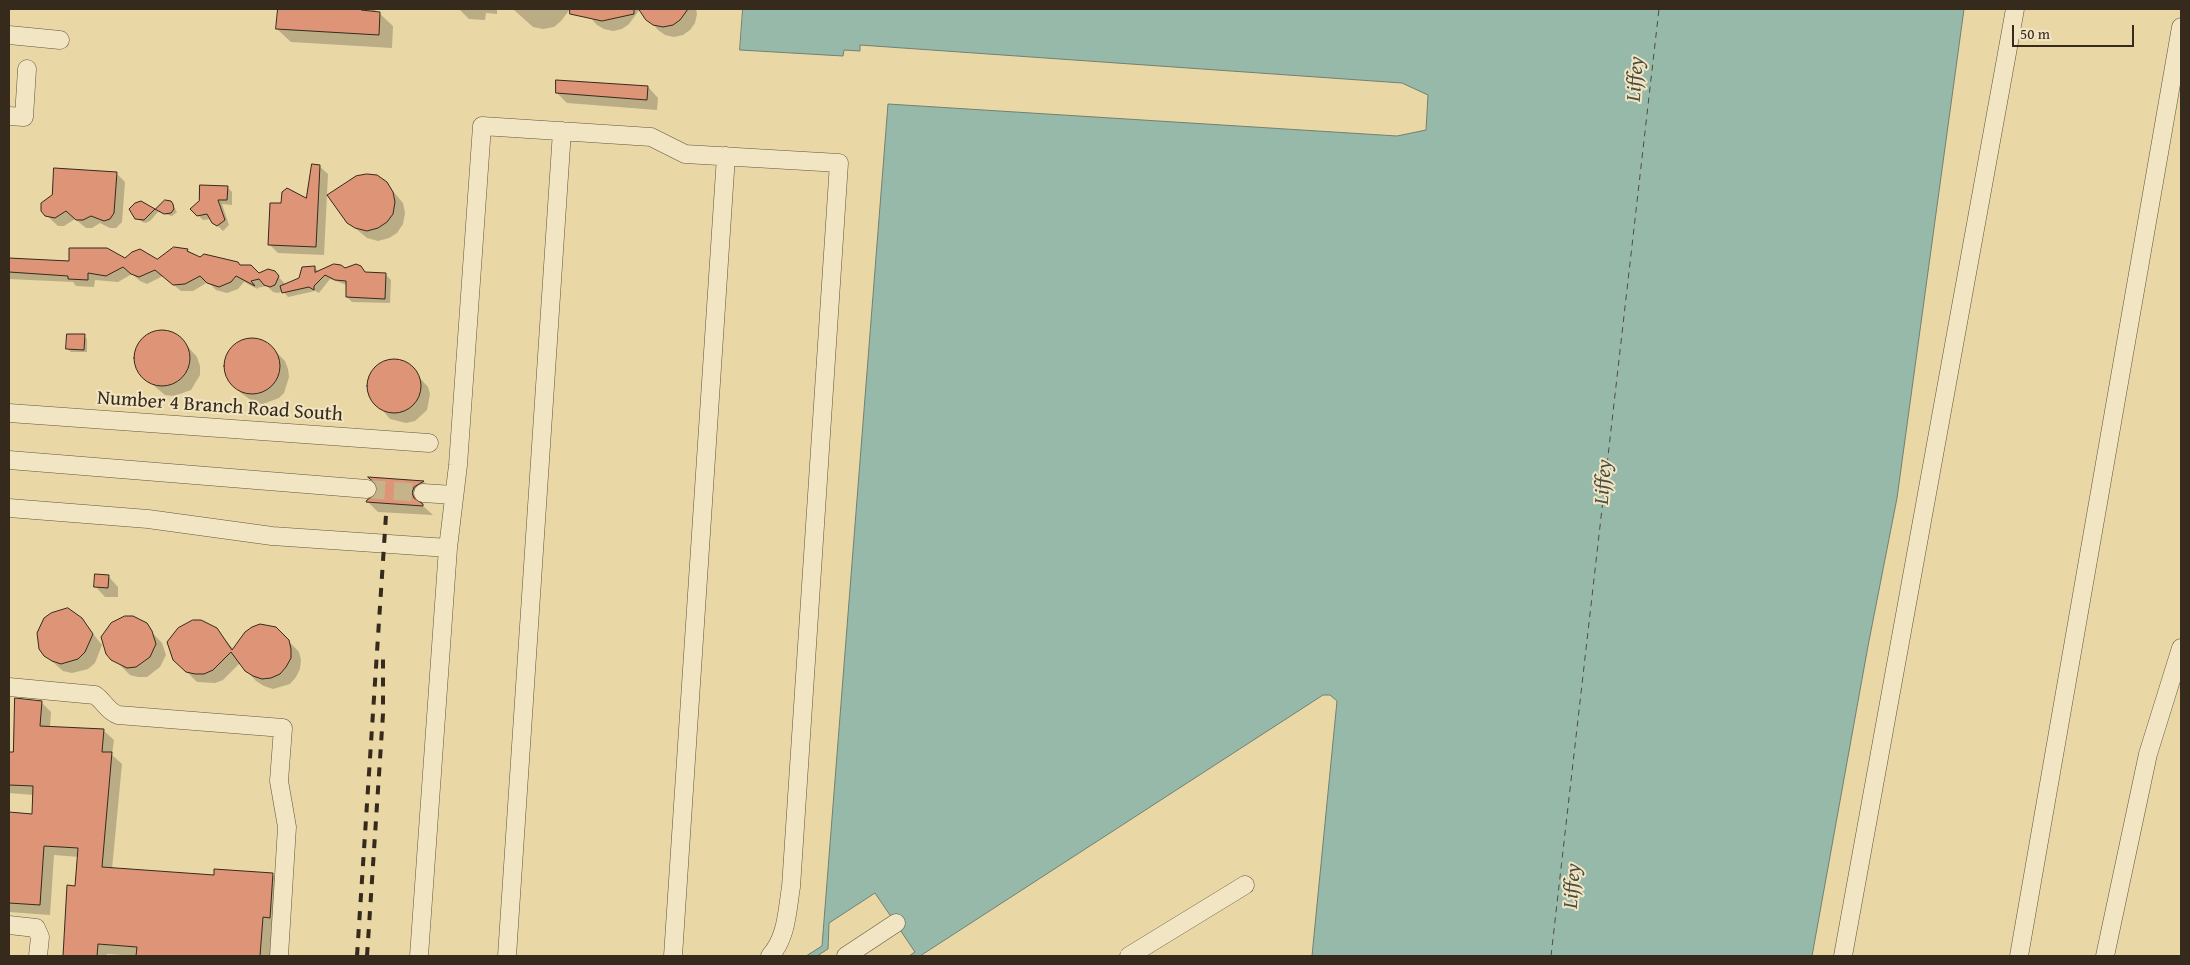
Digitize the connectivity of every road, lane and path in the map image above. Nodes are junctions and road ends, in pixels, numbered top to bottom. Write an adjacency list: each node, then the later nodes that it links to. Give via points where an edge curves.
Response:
1 (2015, 9): 30 (street)
2 (2181, 27): 31 (street)
3 (9, 35): 4 (street)
4 (60, 40)
5 (28, 69): 6 (street, via 24,117)
6 (9, 116)
7 (562, 131): 8 (street, via 651,137 685,154); 14 (street, via 482,126 458,465); 25 (street)
8 (726, 156): 26 (street); 27 (street, via 839,163 791,886 784,929 777,948)
9 (9, 413): 10 (street, Number 4 Branch Road South)
10 (429, 443)
11 (9, 460): 12 (street)
12 (367, 489)
13 (424, 493): 14 (street)
14 (453, 495): 16 (street)
15 (9, 508): 16 (street, via 148,519 272,536)
16 (448, 548): 24 (street)
17 (2181, 648): 32 (street, via 2148,754)
18 (9, 687): 23 (street, via 95,695 118,715 283,728 279,781 287,827)
19 (1245, 884): 29 (street)
20 (896, 923): 28 (street)
21 (9, 925): 22 (street, via 28,926 40,932)
22 (38, 956)
23 (278, 956)
24 (419, 956)
25 (507, 956)
26 (673, 956)
27 (770, 956)
28 (846, 956)
29 (1129, 956)
30 (1843, 956)
31 (2019, 956)
32 (2106, 956)

